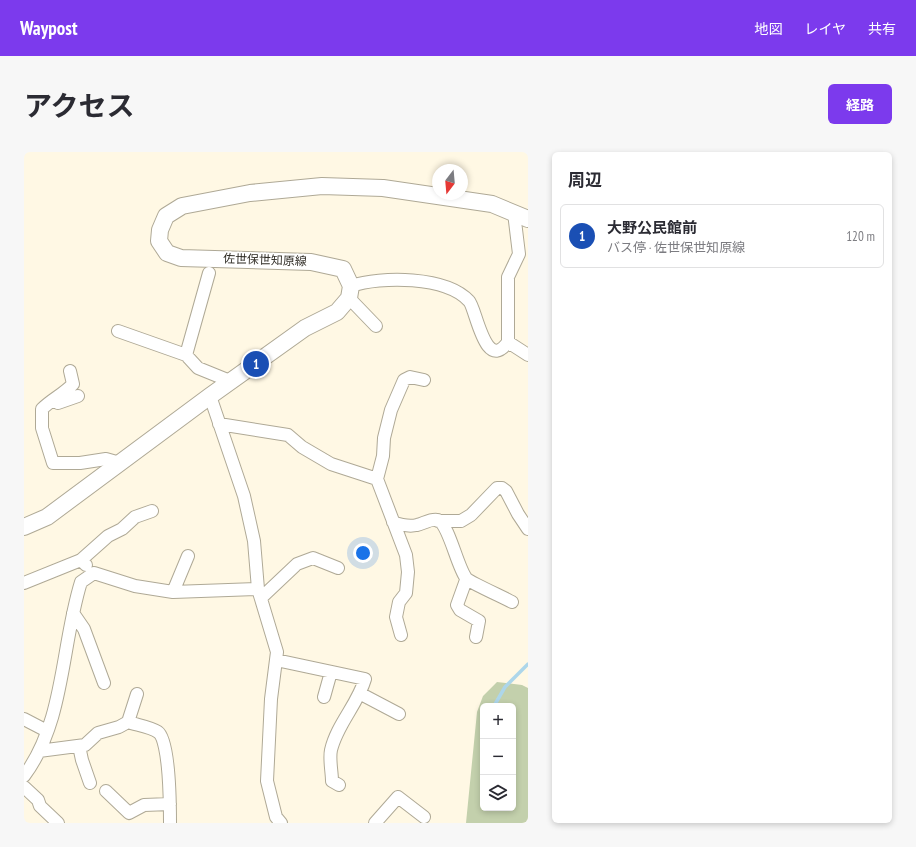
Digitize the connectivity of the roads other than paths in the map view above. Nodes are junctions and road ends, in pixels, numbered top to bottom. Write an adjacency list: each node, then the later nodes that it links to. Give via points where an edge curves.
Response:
1 (521, 216): 3 (main road, 佐世保世知原線, via 492,204 383,188 322,186 250,193 182,206 166,216 160,230 160,241 167,252 180,258 311,262 343,270); 6 (street, via 519,254 508,277)
2 (209, 273): 7 (street)
3 (350, 292): 4 (street); 6 (street, via 364,281 394,279 455,289 470,301 484,342 497,350); 11 (main road, via 337,312 305,328)
4 (376, 326)
5 (118, 331): 7 (street)
6 (508, 342): 8 (street)
7 (186, 355): 11 (street, via 198,368)
8 (528, 355)
9 (70, 371): 14 (street, via 73,384 67,392 52,399)
10 (424, 380): 17 (street, via 410,377 404,380 391,410)
11 (230, 381): 13 (main road)
12 (78, 396): 14 (street)
13 (210, 396): 15 (street); 16 (main road)
14 (42, 408): 16 (street, via 42,428 53,463 80,463 106,459)
15 (219, 424): 17 (street, via 288,435 302,447 331,464); 30 (street, via 244,496 254,541)
16 (120, 463): 21 (main road, via 47,517)
17 (377, 479): 20 (street)
18 (152, 511): 24 (street, via 135,517)
19 (438, 520): 20 (street, via 406,526); 22 (street, via 461,521 497,488 502,488); 27 (street, via 444,525)
20 (393, 522): 33 (street, via 406,555 408,572 406,594 399,602 396,617)
21 (24, 527)
22 (528, 529)
23 (188, 556): 29 (street)
24 (81, 560): 26 (street); 28 (street)
25 (338, 568): 30 (street, via 313,558 297,564)
26 (94, 573): 29 (street, via 135,586); 32 (street, via 81,582)
27 (466, 580): 31 (street); 34 (street, via 457,605 460,610 478,621)
28 (24, 583)
29 (173, 592): 30 (street)
30 (259, 593): 35 (street, via 277,652)
31 (512, 602)
32 (73, 613): 37 (street, via 84,629); 44 (street, via 59,688)
33 (401, 635)
34 (476, 637)
35 (276, 660): 36 (street); 57 (street, via 271,699 267,781 276,817)
36 (331, 672): 39 (street, via 365,679); 40 (street)
37 (104, 683)
38 (137, 694): 43 (street)
39 (361, 694): 41 (street); 49 (street, via 330,751 332,781)
40 (324, 697)
41 (399, 714)
42 (24, 719): 44 (street)
43 (128, 722): 45 (street, via 119,728 98,733 85,745); 52 (street, via 158,732 164,739)
44 (47, 732): 46 (street)
45 (79, 746): 46 (street); 48 (street)
46 (39, 751): 47 (street, via 36,760)
47 (24, 776)
48 (90, 783)
49 (339, 785)
50 (24, 787): 55 (street)
51 (106, 791): 54 (street)
52 (170, 804): 54 (street, via 144,805); 56 (street)
53 (424, 817): 58 (street, via 398,797)
54 (128, 818)
55 (58, 823)
56 (170, 823)
57 (281, 823)
58 (375, 823)

